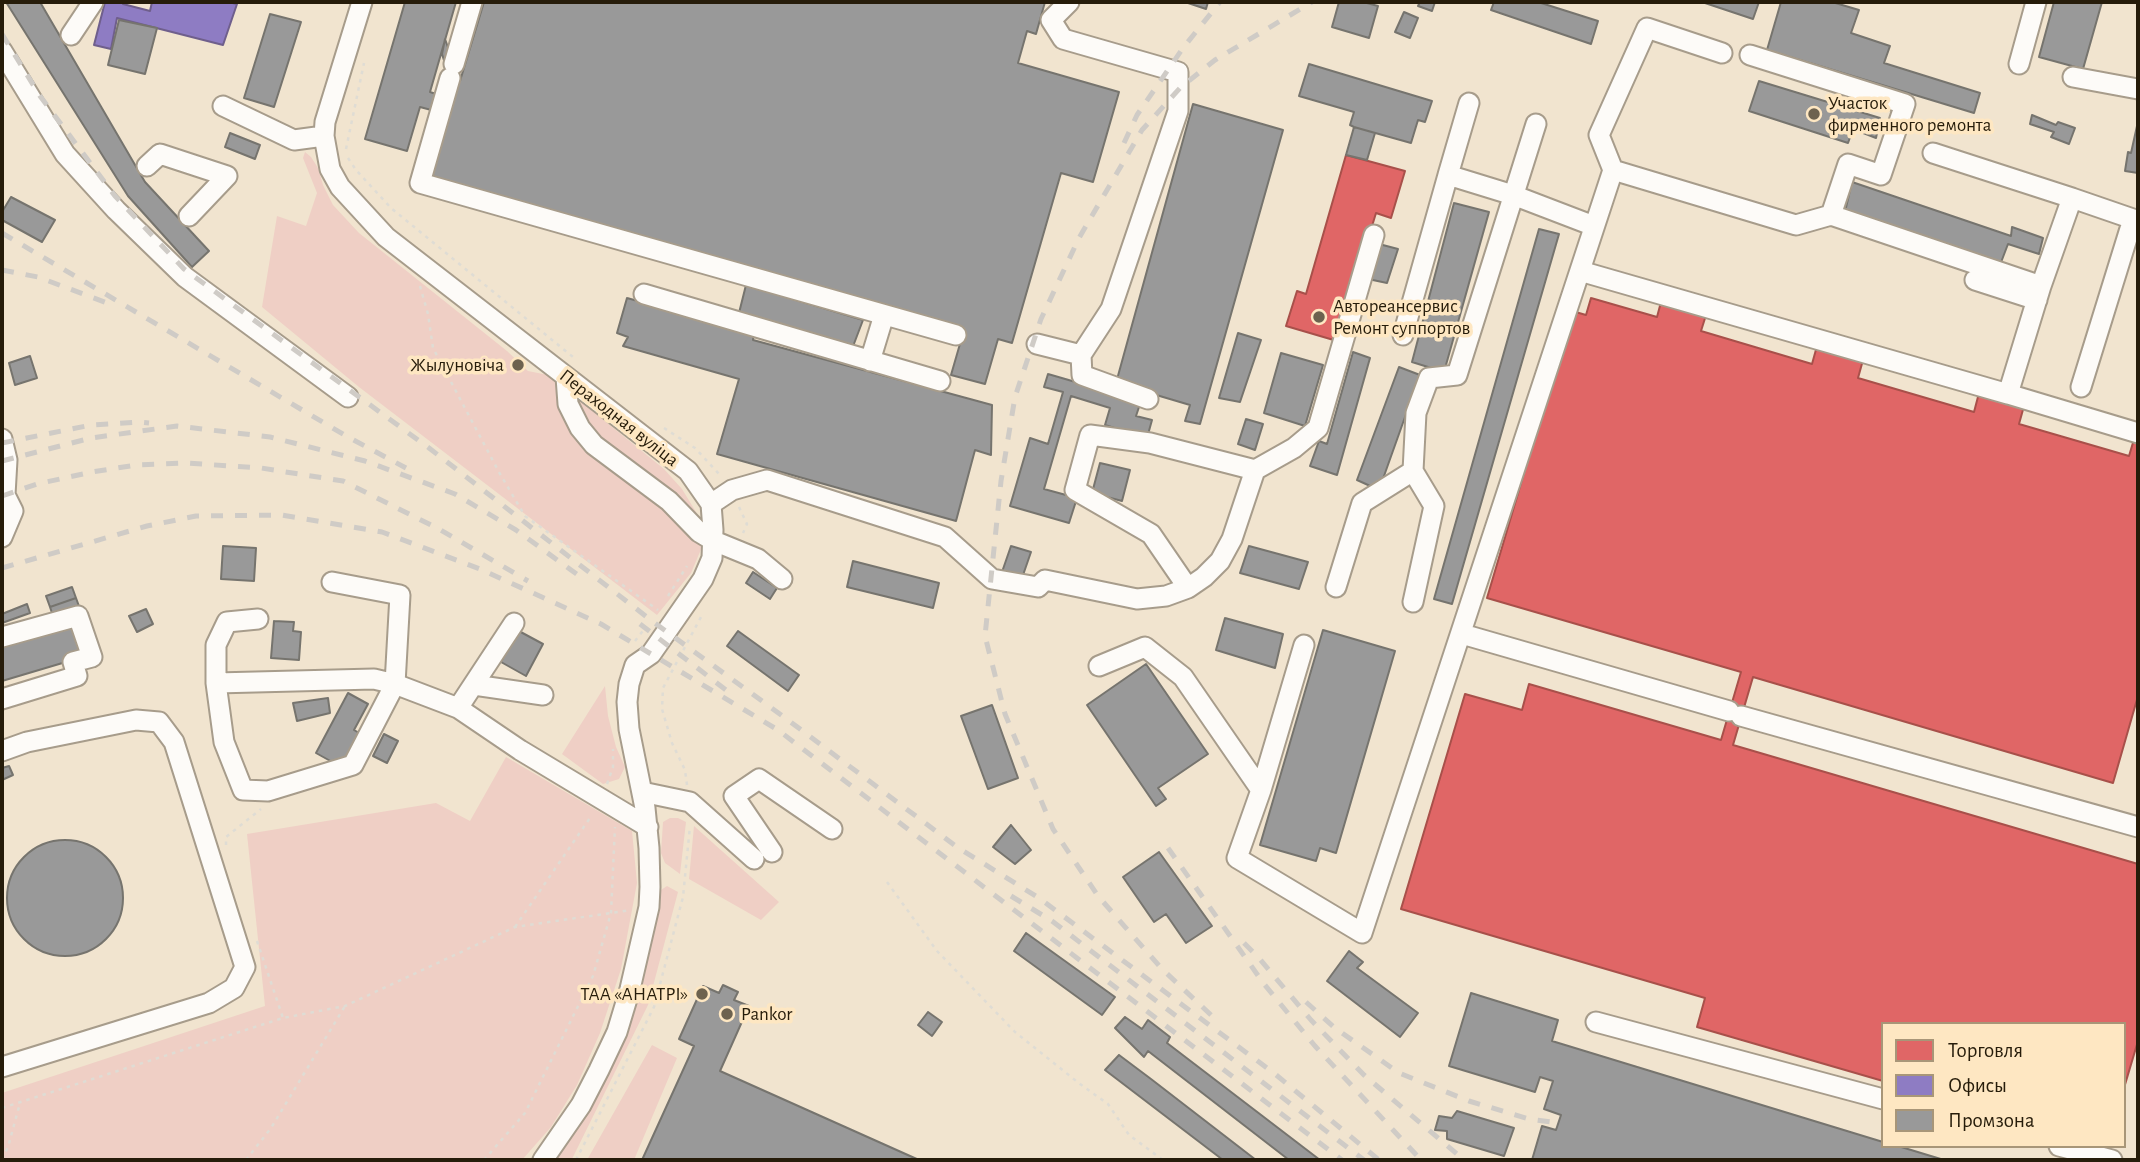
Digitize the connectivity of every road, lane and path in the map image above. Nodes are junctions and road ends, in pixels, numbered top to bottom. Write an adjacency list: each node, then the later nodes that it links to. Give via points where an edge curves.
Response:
1 (93, 2): 6 (street)
2 (362, 2): 17 (street)
3 (472, 2): 33 (street, via 420,183)
4 (1069, 2): 37 (street, via 1051,20 1063,38 1178,72 1178,111 1111,309)
5 (2036, 2): 11 (street)
6 (71, 36)
7 (2, 51): 43 (street, via 65,154 116,210 186,277)
8 (1722, 53): 20 (street, via 1647,28 1599,135)
9 (1750, 55): 24 (street, via 1905,104 1881,175 1848,164)
10 (365, 60): 39 (path, via 345,154 350,162 391,208)
11 (2019, 64)
12 (2073, 77): 13 (street)
13 (2138, 89)
14 (1469, 103): 21 (street)
15 (223, 106): 17 (street, via 294,140)
16 (1536, 124): 22 (street)
17 (324, 136): 40 (street, Пераходная вуліца, via 330,169 340,187 386,237)
18 (1933, 153): 23 (street)
19 (147, 166): 25 (street, via 160,154 227,176)
20 (1613, 170): 24 (street, via 1796,225); 26 (street)
21 (1448, 175): 22 (street); 35 (street)
22 (1513, 195): 26 (street); 50 (street, via 1457,374 1429,378 1416,413)
23 (2072, 198): 31 (street); 45 (street, via 2133,219)
24 (1831, 215): 31 (street)
25 (189, 216)
26 (1594, 226): 28 (street)
27 (1374, 235): 49 (street, via 1318,428)
28 (1580, 271): 42 (street); 65 (street)
29 (1975, 279): 31 (street)
30 (419, 283): 61 (path, via 433,348 525,516)
31 (2039, 293): 42 (street)
32 (644, 294): 38 (street)
33 (884, 315): 34 (street); 38 (street)
34 (956, 335)
35 (1403, 335)
36 (1037, 344): 37 (street)
37 (1081, 355): 44 (street, via 1082,375)
38 (870, 361): 41 (street)
39 (580, 363)
40 (566, 377): 52 (street, Пераходная вуліца, via 688,471); 54 (street, via 568,404 594,445)
41 (940, 381)
42 (2008, 394): 45 (street)
43 (348, 397)
44 (1148, 399)
45 (2080, 402): 47 (street)
46 (662, 426): 51 (path, via 695,448)
47 (2138, 433)
48 (2, 439): 53 (street, via 7,460 5,495 13,511)
49 (1255, 470): 59 (street, via 1220,561); 59 (street, via 1150,443 1090,435 1075,490 1150,534)
50 (1413, 471): 58 (street, via 1362,503); 60 (street, via 1434,506)
51 (732, 491): 52 (street); 55 (path, via 747,524); 59 (street, via 767,480 945,537 992,579 1038,587 1045,580 1137,599)
52 (711, 505): 54 (street, Пераходная вуліца)
53 (2, 537)
54 (714, 541): 55 (street); 77 (street, Пераходная вуліца, via 703,579 651,654 635,665 629,684 629,729)
55 (735, 550): 56 (street, via 758,559)
56 (782, 579)
57 (332, 582): 70 (street, via 400,595)
58 (1336, 587)
59 (1188, 588)
60 (1413, 602)
61 (658, 610)
62 (700, 617): 78 (path, via 663,688 662,709 685,770)
63 (258, 619): 69 (street, via 227,622 216,645)
64 (514, 623): 71 (street)
65 (1462, 634): 76 (street, via 1362,933 1237,858); 82 (street)
66 (2, 637): 73 (street, via 78,616 92,657 73,662 77,676)
67 (1304, 646): 76 (street)
68 (1099, 666): 76 (street, via 1145,647 1182,677)
69 (216, 683): 70 (street, via 374,679); 70 (street, via 224,742 243,790 268,791 353,765)
70 (395, 684): 74 (street)
71 (474, 685): 72 (street); 74 (street)
72 (543, 695)
73 (2, 699)
74 (458, 708): 80 (street)
75 (2, 751): 92 (street, via 136,720 159,722 174,742 245,967 234,988 209,1003)
76 (1261, 790)
77 (642, 792): 78 (street); 81 (street, Пераходная вуліца)
78 (690, 802): 83 (street, via 763,856 734,796 759,779); 101 (path, via 683,897 654,1007)
79 (265, 806): 84 (path, via 226,837)
80 (615, 807): 81 (street); 87 (path)
81 (648, 827): 86 (street, Пераходная вуліца)
82 (2138, 827)
83 (832, 829)
84 (226, 846)
85 (887, 882): 102 (path, via 937,951 1015,1032 1108,1104 1129,1135)
86 (649, 907): 87 (path); 100 (street, Пераходная вуліца, via 617,1032 581,1105)
87 (611, 913): 89 (path, via 515,927); 99 (path, via 593,976 525,1113)
88 (257, 939): 90 (path)
89 (345, 1006): 90 (path); 98 (path, via 271,1128)
90 (283, 1018): 94 (path)
91 (1595, 1022): 93 (street)
92 (2, 1067)
93 (1881, 1098)
94 (20, 1102): 95 (path); 97 (path)
95 (2, 1108)
96 (2067, 1148): 103 (street)
97 (2, 1159)
98 (246, 1160)
99 (484, 1160)
100 (543, 1160)
101 (576, 1160)
102 (1163, 1160)
103 (2112, 1160)

